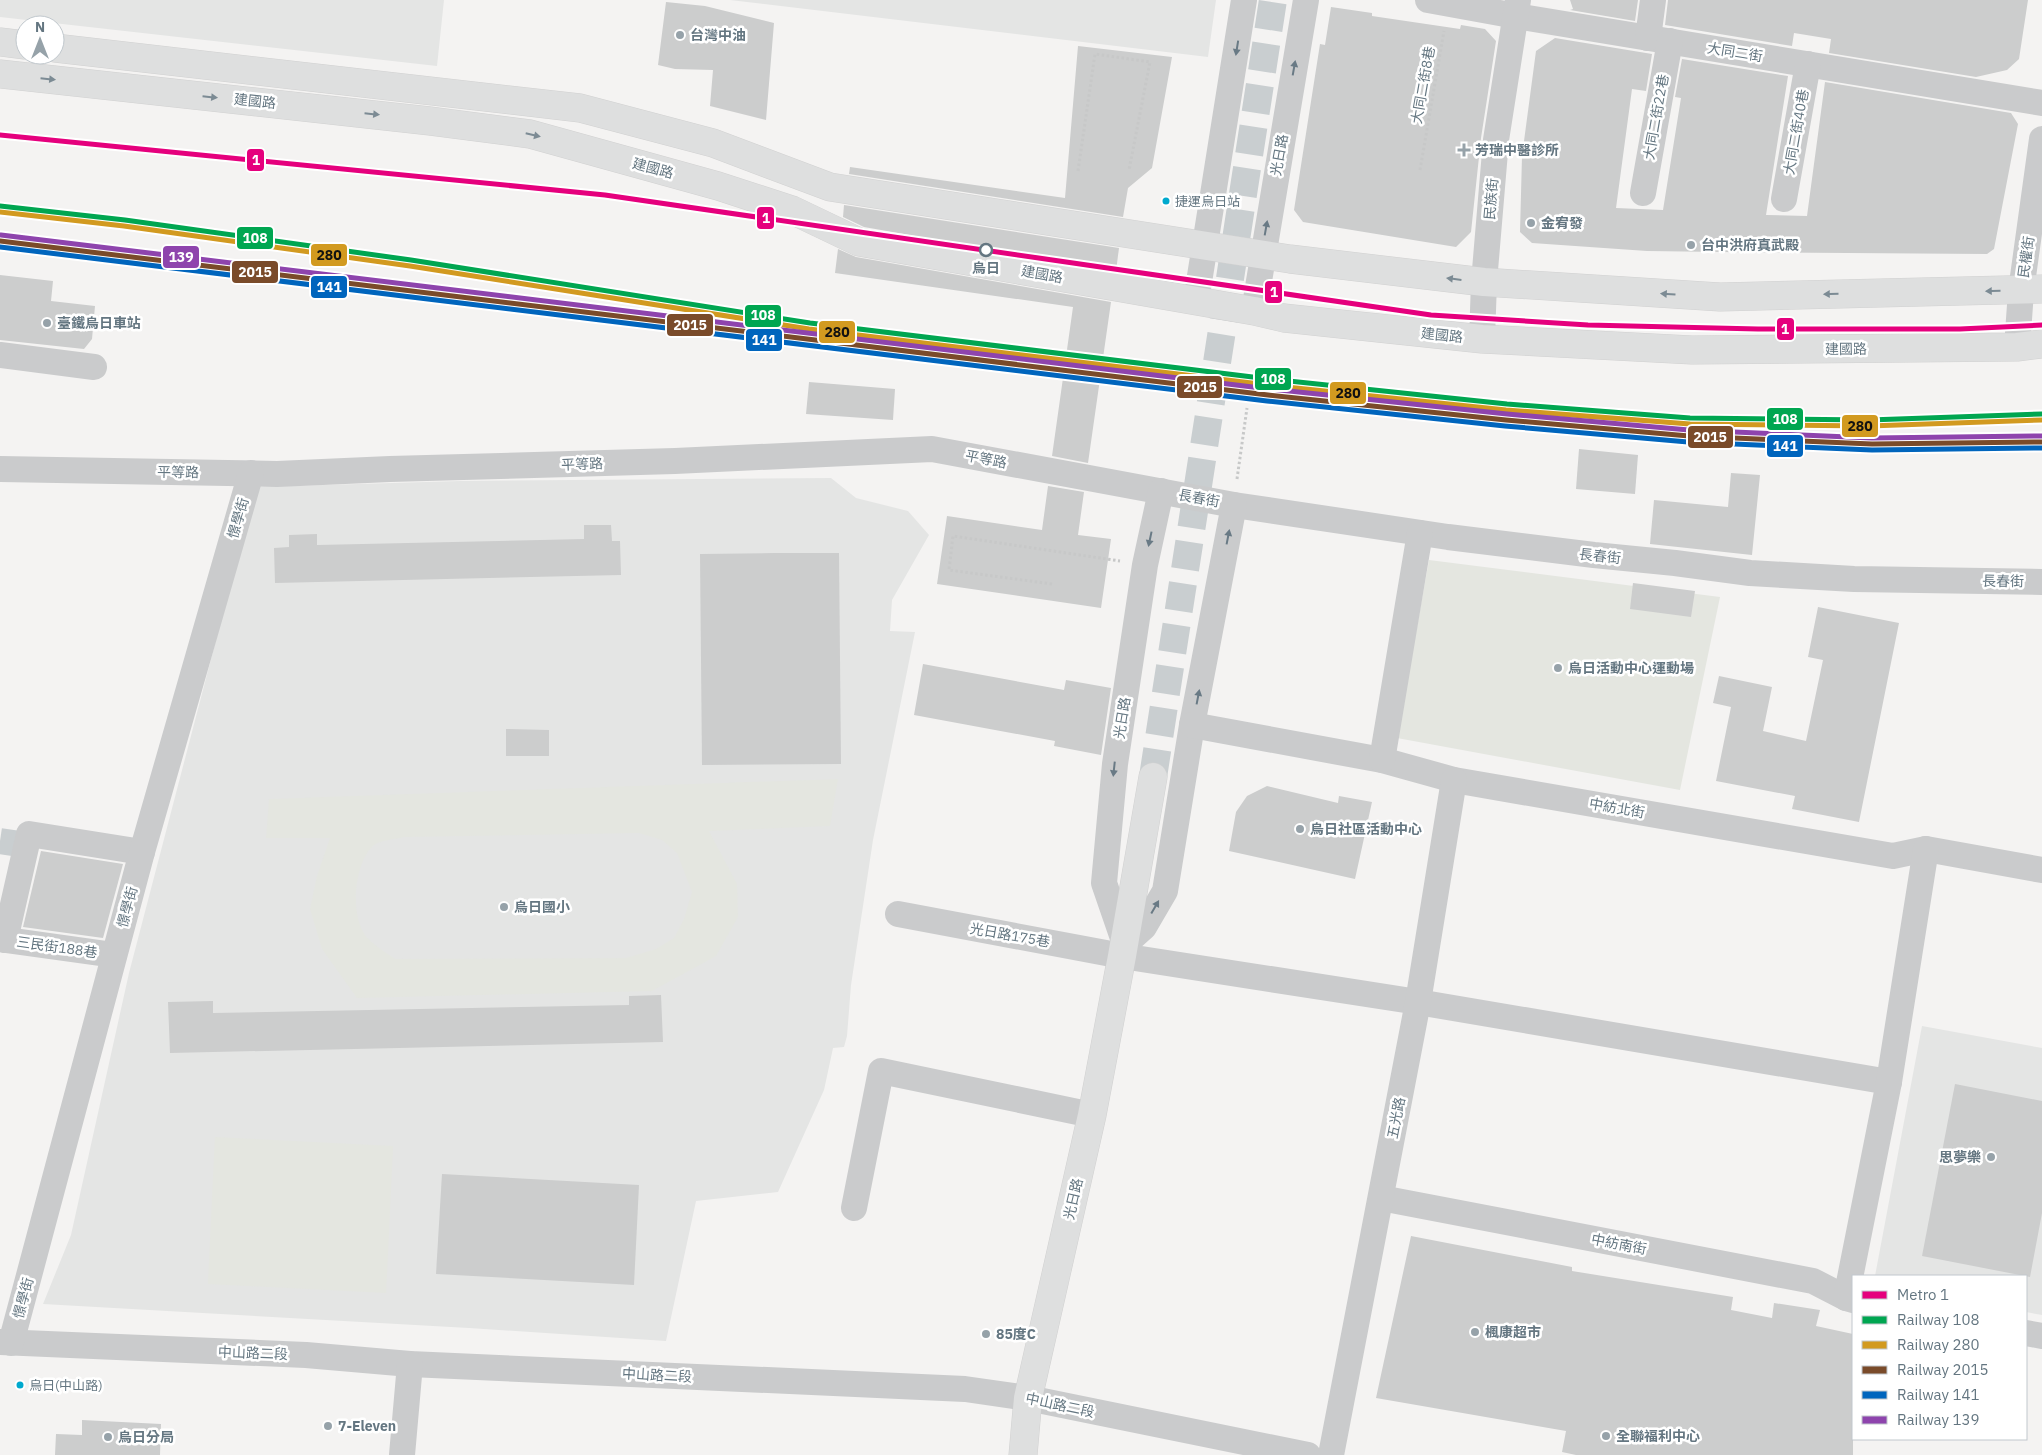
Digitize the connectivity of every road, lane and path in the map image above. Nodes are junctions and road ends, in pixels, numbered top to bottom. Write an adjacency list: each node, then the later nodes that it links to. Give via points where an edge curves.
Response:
1 (1244, 0): 19 (street, one-way to 19)
2 (1306, 0): 20 (street, 光日路, one-way to 2)
3 (1653, 0): 6 (street, 大同二街22巷)
4 (1438, 2): 5 (street, 大同二街); 15 (path, 大同二街8巷)
5 (1517, 8): 6 (street, 大同二街); 21 (street, 民族街, via 1496,140)
6 (1659, 39): 10 (street, 大同二街); 17 (street, 大同二街22巷)
7 (0, 42): 8 (main road)
8 (15, 44)
9 (65, 49): 19 (main road, via 580,108 713,143 830,186)
10 (1808, 64): 12 (street, 大同二街); 18 (street, 大同二街40巷)
11 (0, 74): 23 (main road, 建國路, one-way to 23, via 430,120 530,134 792,210 859,242)
12 (2042, 103)
13 (2042, 139): 22 (street, 民權街)
14 (1129, 170): 16 (path, via 1150,62 1095,54)
15 (1420, 170)
16 (1078, 171)
17 (1643, 193)
18 (1784, 199)
19 (1206, 245): 20 (main road); 23 (street)
20 (1262, 254): 21 (main road, one-way to 20); 24 (street, 光日路)
21 (1484, 282): 22 (main road, one-way to 21, via 1720,297); 25 (street, 民族街)
22 (2031, 290): 26 (street, 民權街)
23 (1196, 302): 24 (main road, 建國路)
24 (1254, 311): 25 (main road, 建國路, via 1284,318)
25 (1482, 339): 26 (main road, 建國路, via 1692,350)
26 (2030, 346)
27 (0, 355): 28 (street)
28 (94, 366)
29 (1247, 408): 33 (path)
30 (0, 469): 31 (street, 平等路)
31 (250, 473): 32 (street, 平等路, via 657,461 932,448); 43 (street, 憬學街)
32 (1160, 491): 33 (street, 長春街); 47 (street, 光日路, one-way to 47, via 1145,565 1116,755 1104,883)
33 (1234, 505): 34 (street, 長春街); 38 (street, one-way to 33)
34 (1420, 533): 36 (street, 長春街, via 1750,573 1854,579); 39 (street)
35 (1109, 558): 37 (path, via 953,536 949,570)
36 (2042, 582)
37 (1052, 584)
38 (1192, 725): 39 (street, 中紡北街); 47 (street, one-way to 38, via 1144,927 1165,890)
39 (1382, 760): 41 (street, 中紡北街)
40 (1153, 777): 47 (main road, 光日路)
41 (1454, 780): 42 (street, 中紡北街, via 1893,856); 49 (street, 五光路)
42 (1926, 849): 44 (street, 中紡北街); 50 (street)
43 (142, 852): 46 (street, via 29,834); 48 (street, 憬學街)
44 (2042, 870)
45 (898, 914): 47 (street, 光日路175巷)
46 (2, 939): 48 (street, 三民街188巷)
47 (1124, 950): 49 (street, 光日路175巷); 51 (main road, 光日路)
48 (114, 955): 58 (street, 憬學街)
49 (1418, 1002): 50 (street, 光日路175巷); 52 (street, 五光路)
50 (1889, 1082): 54 (street)
51 (1092, 1115): 53 (street, via 881,1070); 60 (main road, 光日路)
52 (1381, 1198): 55 (street, 中紡南街, via 1813,1281); 65 (street, 五光路)
53 (854, 1208)
54 (1854, 1275)
55 (1850, 1299)
56 (2027, 1333): 57 (street)
57 (2042, 1336)
58 (5, 1343): 59 (street, 中山路二段, via 306,1355)
59 (410, 1364): 60 (street, 中山路二段, via 965,1389); 62 (street)
60 (1028, 1398): 61 (street, 中山路二段); 63 (main road, 光日路)
61 (1279, 1453): 64 (street, 中山路二段)
62 (402, 1455)
63 (1023, 1455)
64 (1308, 1455)
65 (1330, 1455)

